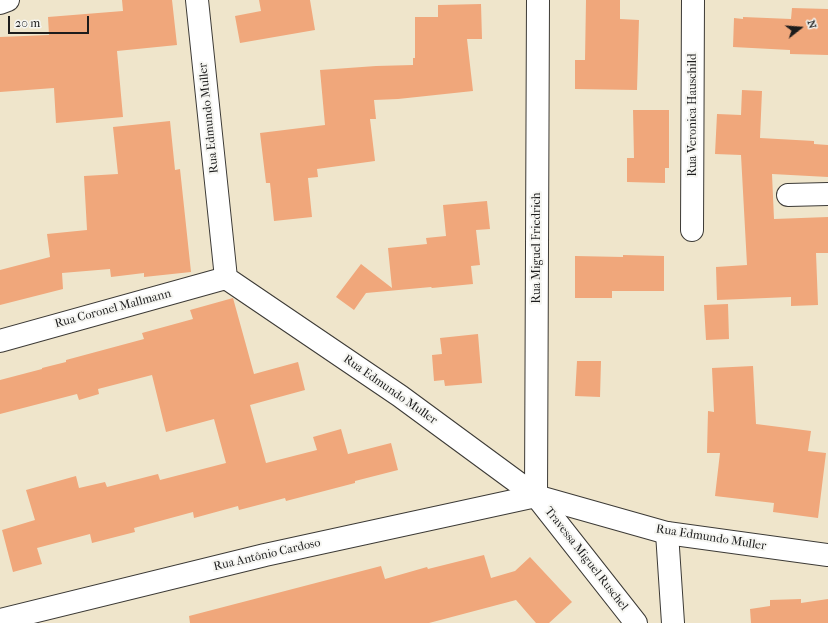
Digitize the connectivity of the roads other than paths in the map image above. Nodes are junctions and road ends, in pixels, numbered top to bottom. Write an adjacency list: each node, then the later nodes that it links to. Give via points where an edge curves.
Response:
1 (8, 0): 5 (street)
2 (197, 0): 9 (street, Rua Edmundo Muller)
3 (538, 0): 11 (street, Rua Miguel Friedrich)
4 (693, 0): 8 (street, Rua Veronica Hauschild)
5 (0, 3)
6 (828, 194): 7 (street)
7 (788, 195)
8 (692, 230)
9 (226, 278): 10 (street, Rua Coronel Mallmann); 11 (street, Rua Edmundo Muller, via 400,396)
10 (0, 341)
11 (536, 496): 12 (street, Rua Edmundo Muller); 14 (street, Rua Antônio Cardoso, via 266,555); 15 (street, Travessa Miguel Ruschel)
12 (667, 533): 13 (street, Rua Edmundo Muller); 16 (street)
13 (828, 555)
14 (0, 620)
15 (636, 623)
16 (673, 623)

